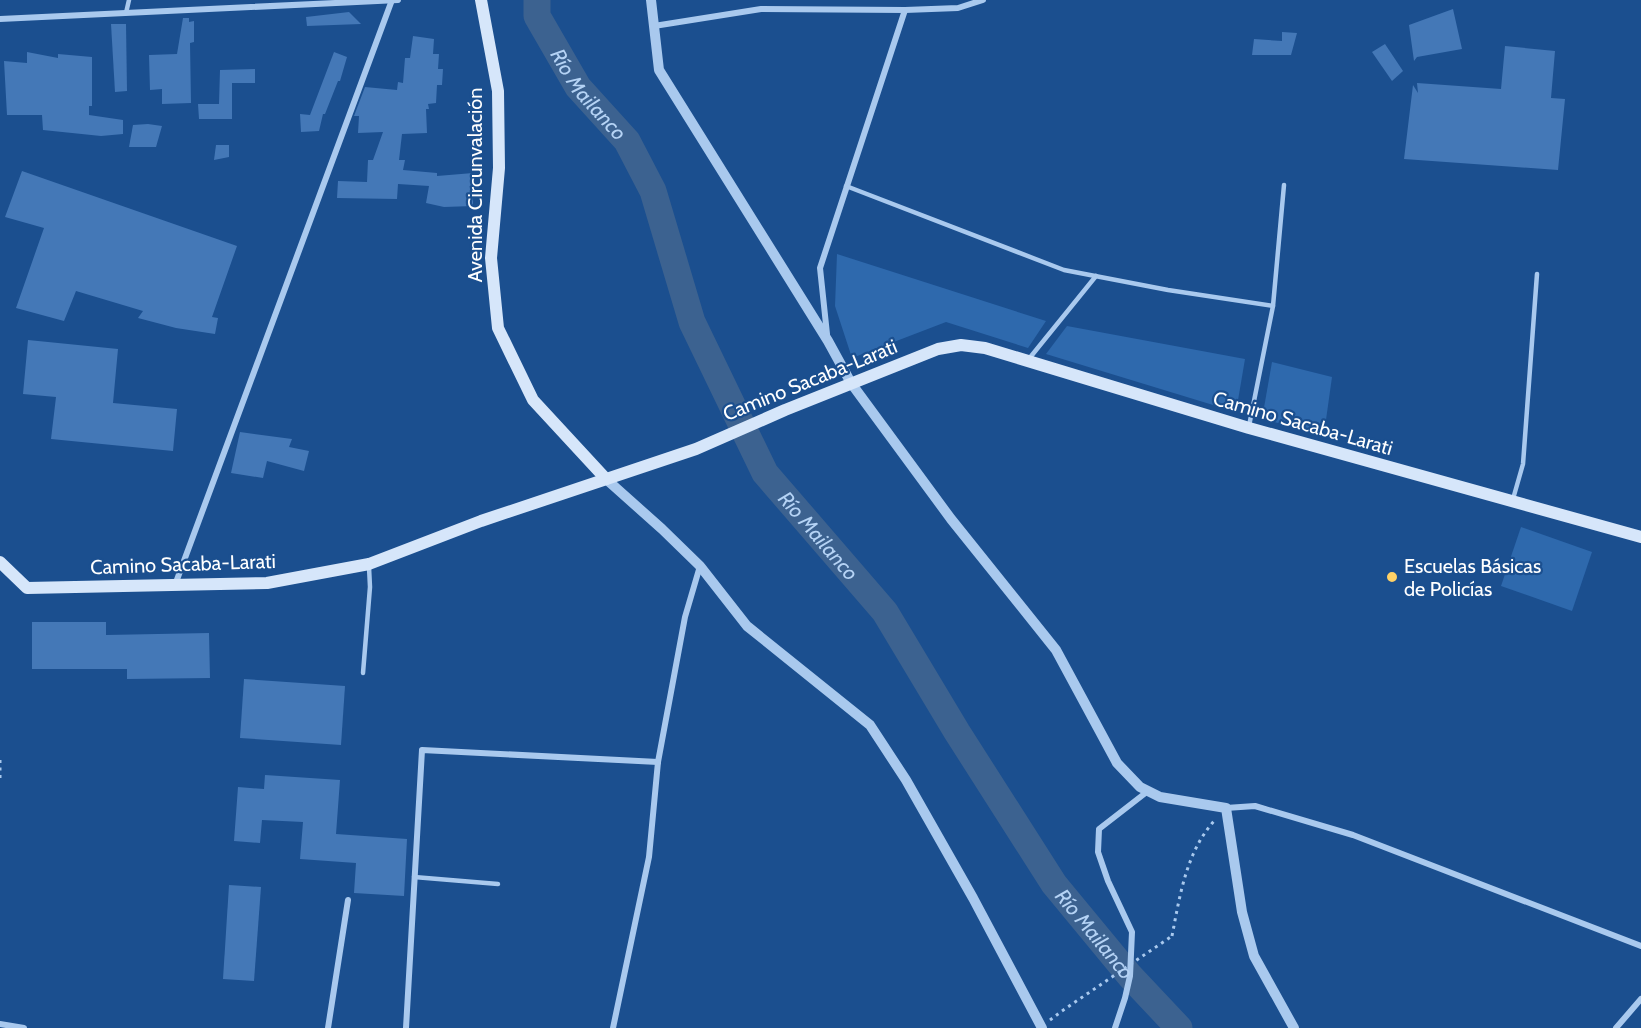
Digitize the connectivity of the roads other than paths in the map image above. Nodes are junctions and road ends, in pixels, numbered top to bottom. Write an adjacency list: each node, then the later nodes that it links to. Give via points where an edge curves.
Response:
1 (129, 0): 8 (lane)
2 (392, 0): 3 (street); 8 (street); 26 (street)
3 (398, 0)
4 (481, 0): 20 (main road, Avenida Circunvalación, via 498,91 499,168 491,258 498,328 533,400)
5 (651, 0): 10 (street)
6 (983, 0): 7 (street, via 958,8)
7 (905, 10): 10 (street, via 761,9); 12 (street)
8 (126, 13): 9 (street)
9 (0, 20)
10 (654, 26): 16 (street, via 659,70)
11 (1284, 185): 15 (lane)
12 (846, 186): 14 (lane, via 1064,270); 16 (street, via 820,268)
13 (1537, 274): 21 (lane, via 1523,464)
14 (1096, 276): 15 (lane); 17 (lane)
15 (1273, 306): 19 (lane)
16 (828, 341): 18 (street)
17 (1027, 361): 18 (main road, Camino Sacaba-Larati, via 961,345 938,349); 19 (main road, Camino Sacaba-Larati)
18 (851, 383): 20 (main road, Camino Sacaba-Larati, via 696,448); 29 (street, via 951,519 1056,650 1117,763)
19 (1249, 428): 21 (main road, Camino Sacaba-Larati)
20 (606, 479): 24 (main road, Camino Sacaba-Larati); 25 (street)
21 (1512, 501): 22 (main road, Camino Sacaba-Larati)
22 (1641, 537)
23 (0, 562): 26 (main road, Camino Sacaba-Larati, via 27,588)
24 (369, 564): 26 (main road, Camino Sacaba-Larati, via 267,583); 27 (lane)
25 (700, 566): 28 (street, via 685,617); 41 (street, via 747,626 870,725 973,898)
26 (174, 586)
27 (363, 673)
28 (658, 762): 31 (street, via 422,750); 40 (street, via 649,857)
29 (1148, 790): 30 (street, via 1161,797); 42 (street, via 1099,829 1098,852 1132,932 1130,976)
30 (1226, 808): 34 (street, via 1255,806 1353,835); 43 (street, via 1242,912 1254,956)
31 (414, 877): 32 (lane); 39 (street)
32 (498, 884)
33 (348, 900): 38 (street)
34 (1641, 946)
35 (1641, 999): 44 (street)
36 (0, 1024): 37 (street)
37 (24, 1028)
38 (328, 1028)
39 (406, 1028)
40 (613, 1028)
41 (1042, 1028)
42 (1115, 1028)
43 (1294, 1028)
44 (1616, 1028)

